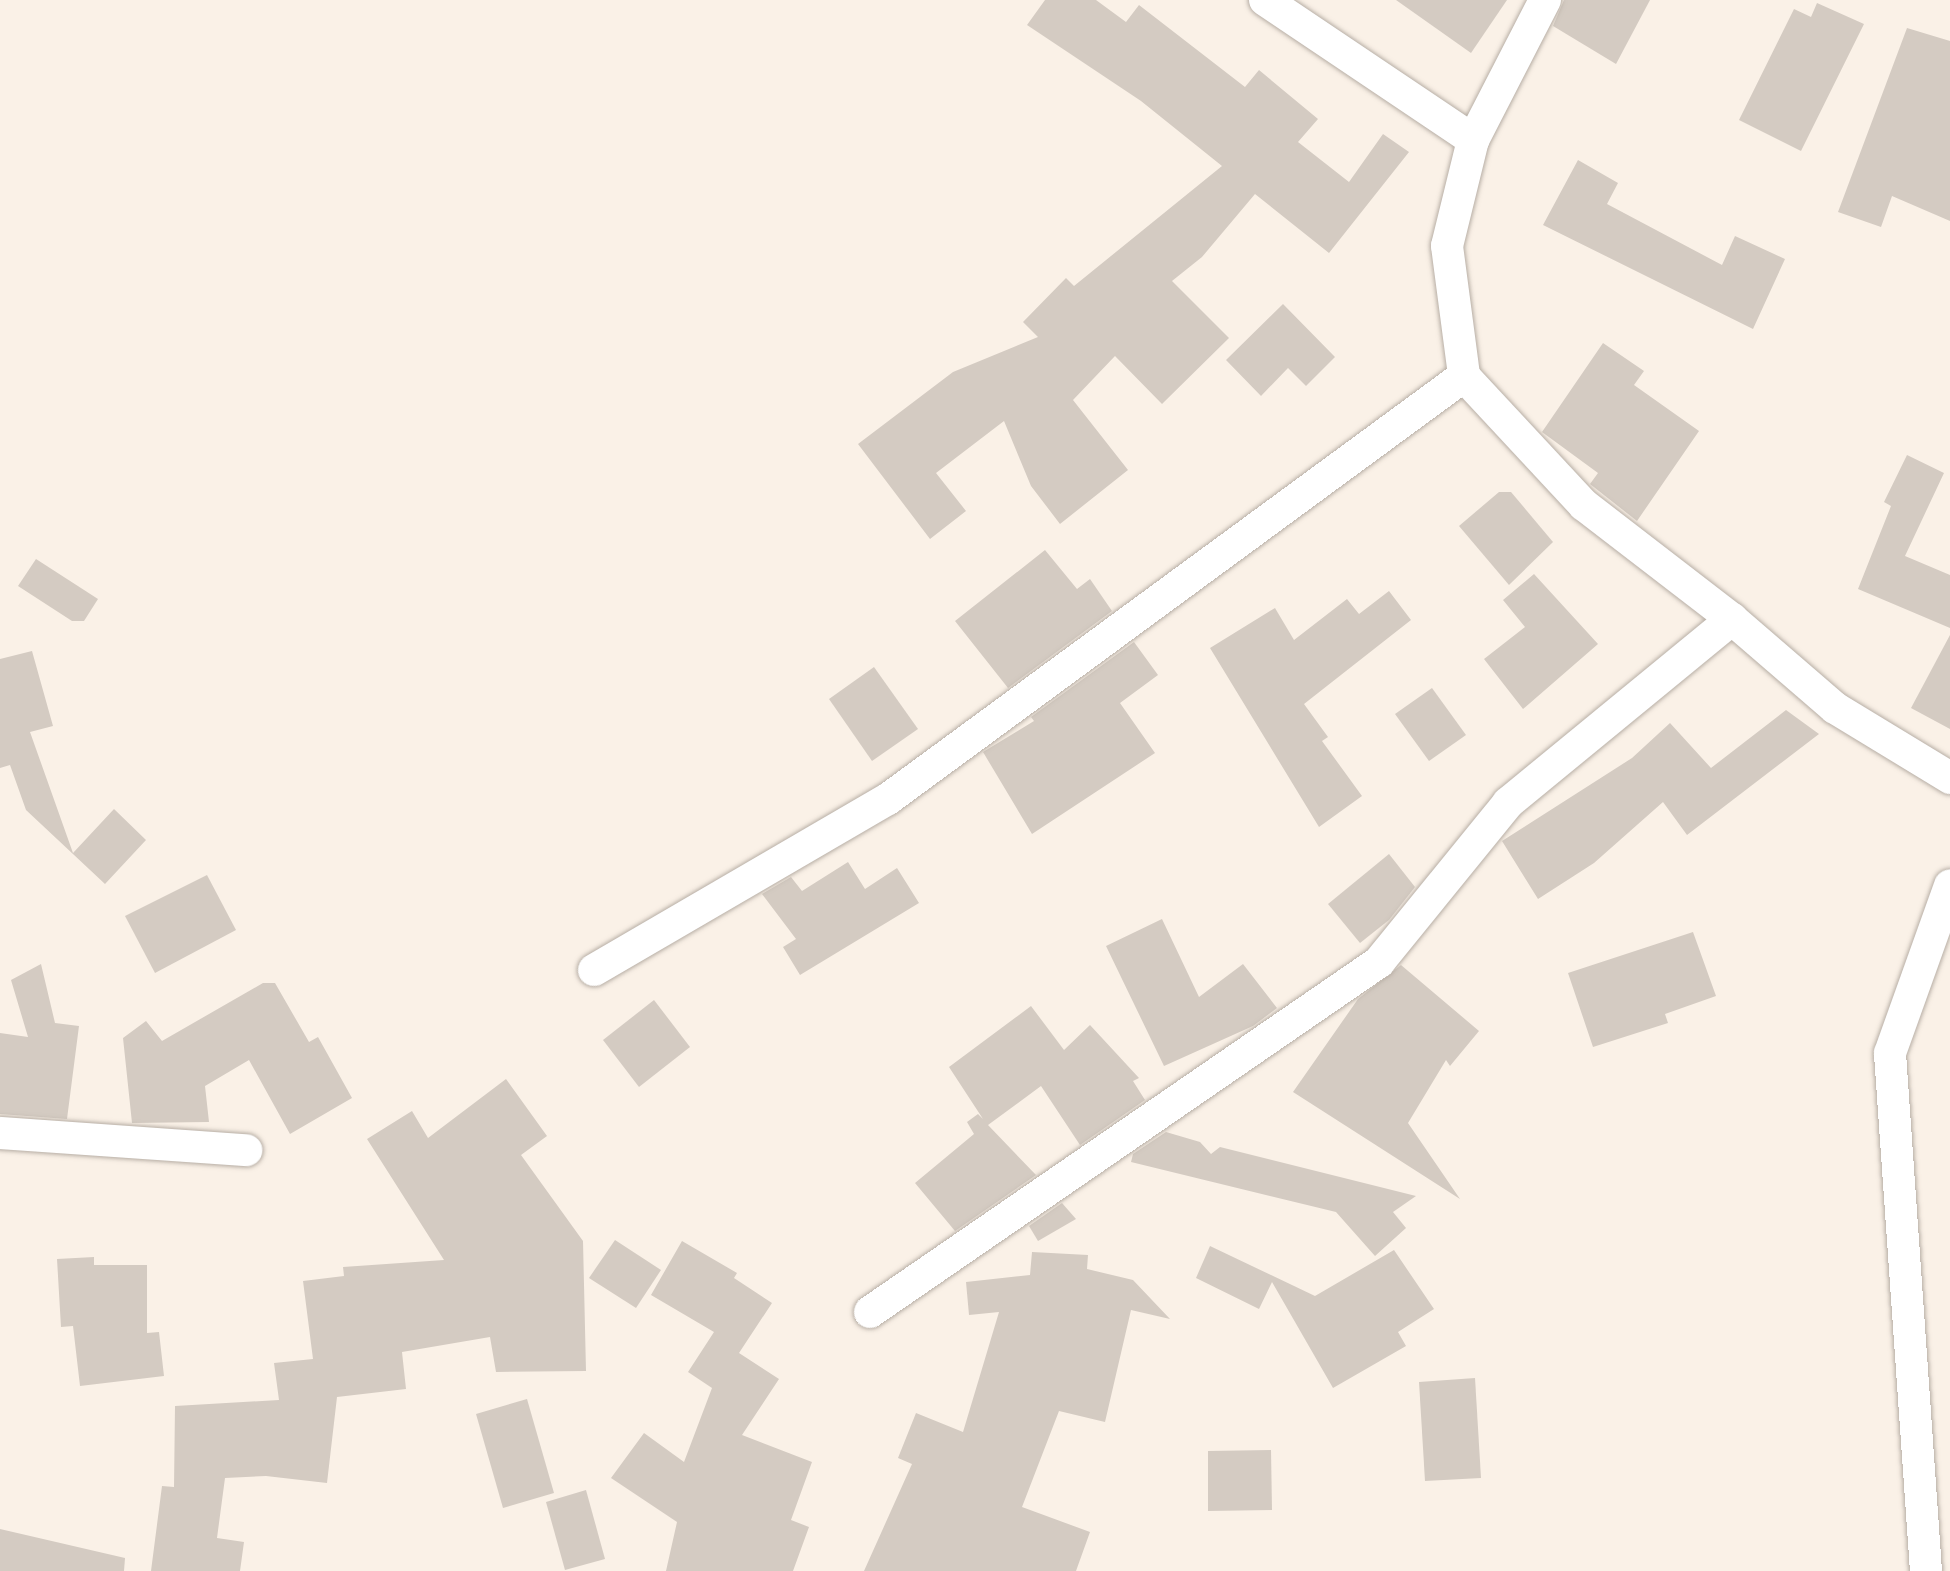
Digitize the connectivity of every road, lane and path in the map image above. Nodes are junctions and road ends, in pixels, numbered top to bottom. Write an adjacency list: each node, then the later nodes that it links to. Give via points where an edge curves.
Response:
1 (1265, 0): 3 (street)
2 (1545, 0): 3 (street)
3 (1473, 140): 4 (street, via 1447,246)
4 (1464, 376): 5 (street, via 1584,505); 8 (street, via 888,799)
5 (1732, 619): 6 (street, via 1835,708); 11 (street, via 1508,803 1379,962)
6 (1950, 778)
7 (1950, 885): 12 (street, via 1890,1053)
8 (594, 970)
9 (0, 1133): 10 (street)
10 (246, 1150)
11 (870, 1312)
12 (1926, 1571)

